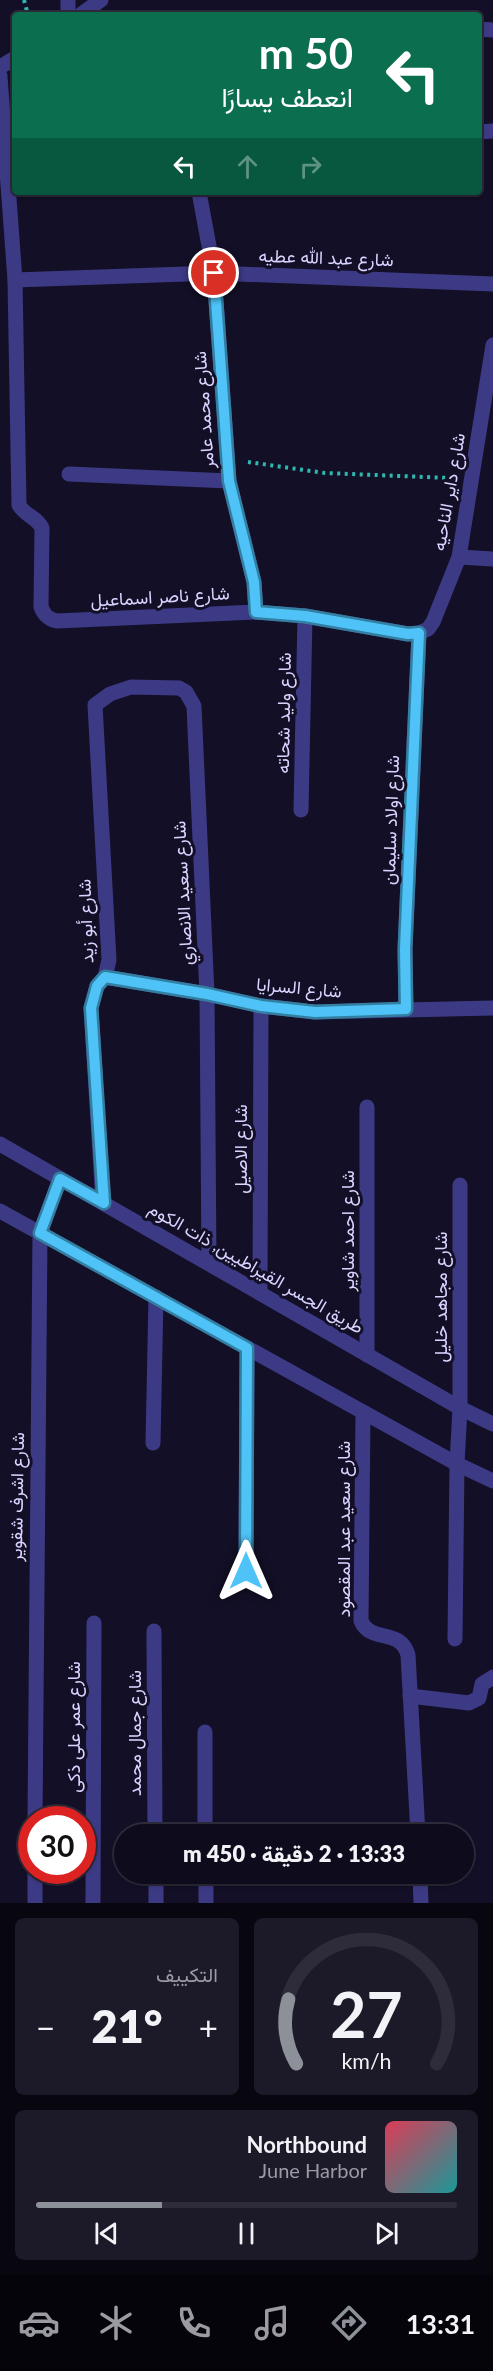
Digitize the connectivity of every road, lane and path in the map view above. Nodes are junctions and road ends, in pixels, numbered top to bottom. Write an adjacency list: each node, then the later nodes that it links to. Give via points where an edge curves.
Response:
1 (101, 0): 2 (street)
2 (84, 12)
3 (0, 76): 6 (street)
4 (200, 195): 5 (street, شارع محمد عامر)
5 (214, 273): 6 (street, شارع عبد الله عطيه); 7 (street, شارع عبد الله عطيه); 9 (street, شارع محمد عامر)
6 (15, 280): 15 (street, شارع ناصر اسماعيل, via 20,505 42,528 41,607 46,616 57,621)
7 (493, 284)
8 (493, 345): 11 (street, شارع داير الناحيه)
9 (228, 459): 11 (path, via 325,473); 12 (street, شارع محمد عامر)
10 (69, 474): 12 (street)
11 (471, 479): 13 (street, شارع داير الناحيه)
12 (229, 481): 15 (street, شارع محمد عامر, via 254,582)
13 (459, 557): 14 (street); 17 (street, شارع داير الناحيه, via 433,622)
14 (493, 559)
15 (256, 612): 16 (street, شارع ناصر اسماعيل)
16 (305, 616): 17 (street, شارع ناصر اسماعيل); 19 (street, شارع وليد شحاته)
17 (419, 633): 24 (street, شارع اولاد سليمان, via 405,949)
18 (95, 705): 20 (street, شارع أبو زيد, via 109,960); 21 (street, شارع سعيد الانصاري, via 130,687 179,688 194,706)
19 (302, 810)
20 (105, 977): 21 (street, شارع السرايا); 29 (street, شارع أبو زيد, via 97,986 91,1008)
21 (207, 994): 22 (street, شارع السرايا); 32 (street, شارع سعيد الانصاري)
22 (261, 1006): 24 (street, شارع السرايا, via 315,1012); 33 (street, شارع الاصيل)
23 (493, 1008): 24 (street, شارع السرايا)
24 (406, 1009)
25 (367, 1107): 36 (street, شارع احمد شاوير)
26 (0, 1144): 27 (street, طريق الجسر القيراطيين, ذات الكوم)
27 (60, 1179): 29 (street, طريق الجسر القيراطيين, ذات الكوم); 31 (street, شارع اشرف شقوير)
28 (460, 1185): 37 (street, شارع مجاهد خليل)
29 (104, 1203): 32 (street, طريق الجسر القيراطيين, ذات الكوم)
30 (0, 1211): 31 (street)
31 (40, 1233): 34 (street); 50 (street, شارع اشرف شقوير)
32 (209, 1263): 33 (street, طريق الجسر القيراطيين, ذات الكوم)
33 (260, 1293): 36 (street, طريق الجسر القيراطيين, ذات الكوم)
34 (156, 1297): 35 (street); 40 (street)
35 (247, 1348): 38 (street); 43 (street)
36 (367, 1355): 37 (street, طريق الجسر القيراطيين, ذات الكوم)
37 (460, 1408): 39 (street, طريق الجسر القيراطيين, ذات الكوم); 41 (street, شارع مجاهد خليل)
38 (363, 1412): 41 (street); 48 (street, شارع سعيد عبد المقصود, via 362,1621 370,1632 405,1646)
39 (493, 1424)
40 (153, 1443)
41 (457, 1464): 42 (street); 46 (street, شارع مجاهد خليل)
42 (493, 1481)
43 (246, 1571)
44 (94, 1623): 59 (street, شارع عمر على ذكى)
45 (154, 1631): 51 (street, شارع جمال محمد)
46 (456, 1639)
47 (493, 1677): 48 (street, via 482,1684 479,1698 469,1703)
48 (410, 1696): 53 (street, شارع سعيد عبد المقصود)
49 (205, 1732): 52 (street)
50 (35, 1806)
51 (156, 1824)
52 (206, 1824)
53 (417, 1824)
54 (35, 1884): 58 (street)
55 (156, 1884): 60 (street)
56 (206, 1884): 61 (street)
57 (420, 1884): 62 (street)
58 (35, 1903)
59 (93, 1903)
60 (156, 1903)
61 (206, 1903)
62 (421, 1903)

